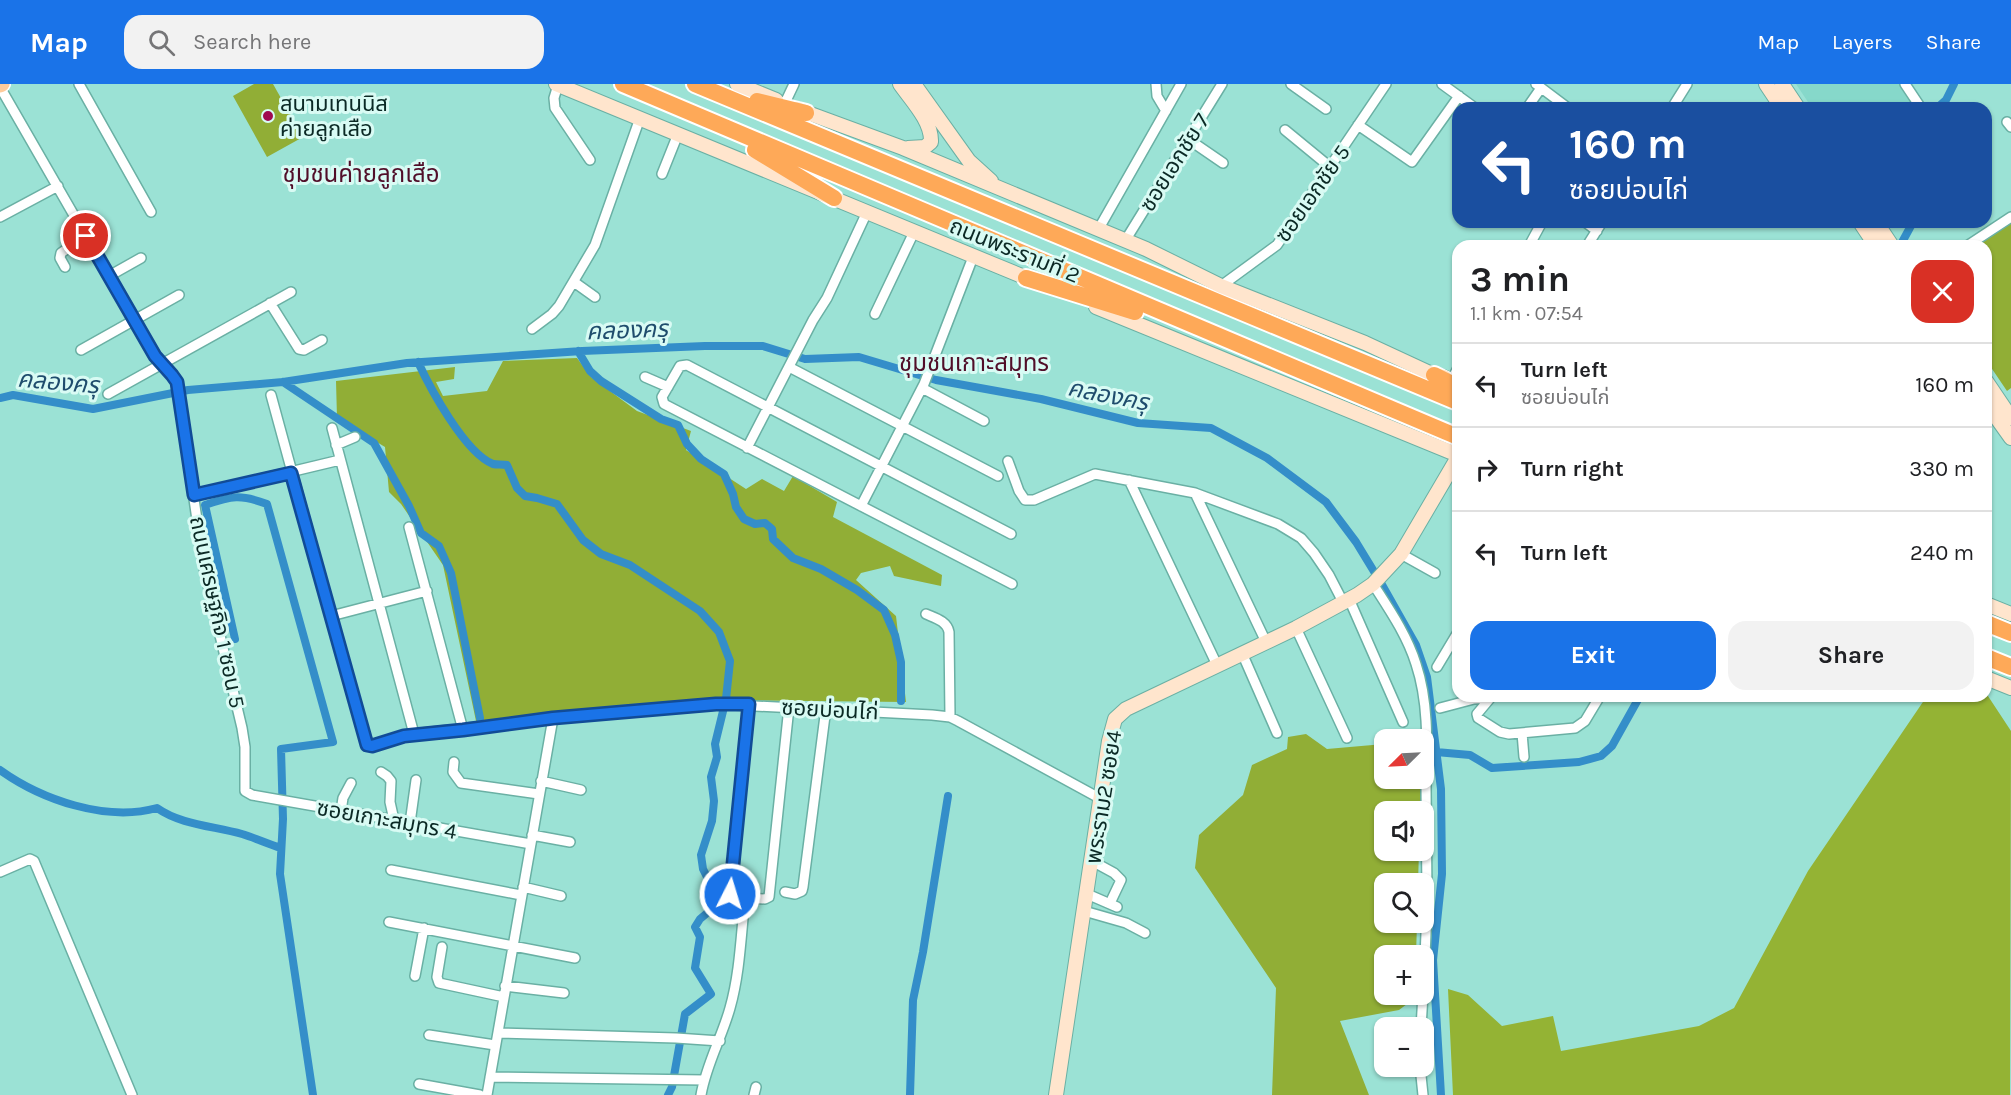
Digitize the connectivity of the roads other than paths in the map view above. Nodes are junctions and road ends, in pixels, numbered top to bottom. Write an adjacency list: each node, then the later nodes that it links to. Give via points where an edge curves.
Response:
1 (79, 84): 50 (street)
2 (557, 84): 37 (main road, ถนนพระรามที่ 2); 43 (street, via 555,108)
3 (623, 84): 33 (highway, ถนนพระรามที่ 2)
4 (736, 84): 31 (main road)
5 (794, 84): 31 (street)
6 (900, 84): 42 (main road, via 925,120 931,137 925,147)
7 (1156, 84): 35 (street, via 1157,96)
8 (1181, 84): 35 (street)
9 (1222, 84): 41 (street, ซอยเอกชัย 7)
10 (1291, 84): 34 (street)
11 (1386, 84): 38 (street, ซอยเอกชัย 5)
12 (1442, 84): 22 (street)
13 (1554, 84): 21 (street)
14 (1687, 84): 27 (street)
15 (1766, 84): 28 (main road)
16 (1782, 84): 29 (main road)
17 (1905, 84): 30 (street)
18 (1, 85): 47 (street, ถนนเศรษฐกิจ 1 ซอน 5)
19 (699, 86): 36 (highway); 85 (highway, ถนนพระรามที่ 2)
20 (918, 86): 48 (main road, via 969,161)
21 (1542, 88): 25 (street); 26 (street)
22 (1459, 96): 23 (street); 24 (street)
23 (1455, 102)
24 (1467, 102)
25 (1532, 102)
26 (1560, 102)
27 (1676, 102)
28 (1778, 102)
29 (1794, 102)
30 (1917, 102)
31 (785, 103): 36 (main road)
32 (1452, 106): 38 (street, via 1412,162)
33 (677, 107): 49 (highway); 74 (highway, ถนนพระรามที่ 2)
34 (1326, 110)
35 (1166, 111): 54 (street)
36 (806, 113): 42 (main road)
37 (640, 118): 40 (main road, ถนนพระรามที่ 2); 64 (street, via 595,245)
38 (1358, 125): 45 (street, ซอยเอกชัย 5)
39 (1285, 130): 45 (street)
40 (678, 134): 46 (street); 49 (main road, ถนนพระรามที่ 2)
41 (1188, 139): 44 (street); 58 (street, ซอยเอกชัย 7)
42 (903, 148): 48 (main road)
43 (590, 160)
44 (1223, 163)
45 (1330, 167): 65 (street, ซอยเอกชัย 5, via 1277,245)
46 (662, 174)
47 (58, 186): 53 (street); 56 (street, ถนนเศรษฐกิจ 1 ซอน 5)
48 (1003, 190): 54 (main road)
49 (834, 198): 51 (main road, ถนนพระรามที่ 2)
50 (151, 212)
51 (867, 212): 55 (main road, ถนนพระรามที่ 2); 77 (street)
52 (2011, 216): 57 (street)
53 (0, 217)
54 (1098, 230): 58 (main road)
55 (914, 232): 59 (main road, ถนนพระรามที่ 2); 70 (street)
56 (86, 236): 61 (street, via 63,250 60,255); 62 (street, ถนนเศรษฐกิจ 1 ซอน 5)
57 (1976, 240)
58 (1125, 241): 65 (main road)
59 (973, 257): 63 (main road, ถนนพระรามที่ 2); 81 (street)
60 (141, 258): 62 (street)
61 (65, 267)
62 (109, 276): 71 (street, ถนนเศรษฐกิจ 1 ซอน 5)
63 (1026, 278): 74 (highway); 97 (main road, ถนนพระรามที่ 2)
64 (574, 282): 68 (street); 72 (street, via 552,314)
65 (1221, 286): 78 (main road)
66 (291, 292): 69 (street)
67 (179, 295): 71 (street)
68 (595, 297)
69 (270, 303): 73 (street, via 298,349 304,350); 76 (street)
70 (875, 314)
71 (134, 320): 75 (street); 76 (street, ถนนเศรษฐกิจ 1 ซอน 5)
72 (532, 329)
73 (322, 340)
74 (1233, 344): 92 (highway, ถนนพระรามที่ 2)
75 (81, 350)
76 (162, 363): 83 (street); 106 (street, ถนนเศรษฐกิจ 1 ซอน 5, via 177,382)
77 (791, 365): 87 (street); 90 (street)
78 (1434, 375): 80 (highway)
79 (645, 377): 82 (street)
80 (1452, 378)
81 (923, 386): 89 (street); 90 (street)
82 (668, 387): 87 (street, via 680,366 687,365); 96 (street, via 662,397 664,404)
83 (108, 394)
84 (271, 395): 102 (street)
85 (1452, 400)
86 (1998, 404): 88 (main road); 94 (main road)
87 (767, 407): 96 (street); 100 (street)
88 (2011, 418)
89 (984, 421)
90 (902, 426): 100 (street); 103 (street)
91 (332, 428): 95 (street)
92 (1452, 435)
93 (355, 437): 95 (street)
94 (2011, 438)
95 (336, 445): 98 (street)
96 (747, 448): 107 (street)
97 (1452, 454)
98 (340, 460): 102 (street); 116 (street)
99 (1008, 461): 104 (street, via 1022,496 1029,500 1095,474)
100 (881, 465): 107 (street); 109 (street)
101 (1452, 466): 110 (main road)
102 (291, 473): 106 (street); 120 (street)
103 (998, 476)
104 (1129, 480): 105 (street); 128 (street)
105 (1195, 493): 115 (street, via 1278,524 1301,538); 124 (street)
106 (194, 495): 155 (street, ถนนเศรษฐกิจ 1 ซอน 5, via 209,596 242,728)
107 (861, 506): 113 (street)
108 (409, 526): 114 (street)
109 (1011, 534)
110 (1401, 554): 111 (street); 112 (main road, พระราม2 ซอย4)
111 (1435, 573)
112 (1374, 582): 115 (main road, พระราม2 ซอย4); 175 (street, via 1411,650 1425,712)
113 (1011, 584)
114 (427, 591): 116 (street); 143 (street)
115 (1346, 601): 122 (main road, พระราม2 ซอย4); 142 (street)
116 (380, 602): 120 (street); 146 (street)
117 (1992, 606): 119 (main road)
118 (926, 614): 140 (street, via 944,623 950,632)
119 (2011, 614)
120 (331, 616): 146 (street, ซอยบ่อนไก่, via 367,745)
121 (1992, 625): 123 (highway)
122 (1296, 628): 124 (main road, พระราม2 ซอย4); 147 (street)
123 (2011, 633)
124 (1266, 642): 126 (main road, พระราม2 ซอย4)
125 (1452, 642): 129 (street)
126 (1242, 653): 128 (main road, พระราม2 ซอย4); 144 (street)
127 (1992, 659): 130 (highway)
128 (1217, 665): 157 (main road, พระราม2 ซอย4, via 1126,710 1116,719)
129 (1437, 667)
130 (2011, 667)
131 (1992, 680): 132 (main road)
132 (2011, 688)
133 (1463, 702): 139 (street)
134 (1487, 702): 145 (street, via 1478,718 1500,732)
135 (1596, 702): 145 (street, via 1585,721 1575,728)
136 (749, 704): 137 (street, ซอยบ่อนไก่); 141 (street, ซอยบ่อนไก่); 170 (street, via 730,890 734,898)
137 (789, 707): 138 (street, ซอยบ่อนไก่); 170 (street, via 768,897)
138 (826, 708): 140 (street, ซอยบ่อนไก่); 167 (street, via 803,887 799,893)
139 (1440, 708)
140 (950, 717): 157 (street, ซอยบ่อนไก่)
141 (553, 718): 143 (street, ซอยบ่อนไก่); 152 (street)
142 (1403, 722)
143 (463, 730): 146 (street, ซอยบ่อนไก่)
144 (1277, 732)
145 (1522, 733): 148 (street)
146 (414, 734)
147 (1347, 738)
148 (1524, 757)
149 (454, 762): 156 (street, via 453,772 460,783)
150 (381, 772): 159 (street, via 391,782)
151 (416, 780): 160 (street)
152 (541, 782): 154 (street); 156 (street)
153 (351, 783): 158 (street)
154 (581, 789)
155 (245, 791): 158 (street, ซอยเกาะสมุทร 4)
156 (539, 794): 161 (street)
157 (1101, 799): 163 (main road, พระราม2 ซอย4)
158 (341, 811): 159 (street, ซอยเกาะสมุทร 4)
159 (394, 820): 160 (street, ซอยเกาะสมุทร 4)
160 (410, 823): 161 (street, ซอยเกาะสมุทร 4)
161 (531, 839): 162 (street, ซอยเกาะสมุทร 4); 166 (street)
162 (570, 842)
163 (1092, 861): 168 (main road, พระราม2 ซอย4); 168 (street, via 1121,880 1115,903)
164 (391, 870): 166 (street)
165 (0, 872): 191 (street, via 30,859 34,861)
166 (522, 891): 169 (street); 176 (street)
167 (785, 892)
168 (1087, 894): 171 (main road, พระราม2 ซอย4)
169 (561, 896)
170 (745, 898): 185 (street, via 734,989)
171 (1084, 911): 174 (street); 195 (main road, พระราม2 ซอย4)
172 (389, 922): 173 (street)
173 (424, 928): 176 (street); 179 (street)
174 (1145, 933)
175 (1425, 945)
176 (512, 946): 178 (street); 180 (street)
177 (442, 947): 182 (street, via 439,983)
178 (575, 958)
179 (415, 976)
180 (505, 986): 181 (street); 182 (street)
181 (564, 993)
182 (504, 997): 183 (street)
183 (498, 1033): 185 (street); 186 (street)
184 (429, 1035): 186 (street)
185 (720, 1041): 189 (street)
186 (495, 1045): 187 (street)
187 (490, 1077): 189 (street); 193 (street)
188 (1421, 1077): 196 (street)
189 (704, 1080): 194 (street)
190 (419, 1084): 192 (street)
191 (132, 1095)
192 (480, 1095)
193 (487, 1095)
194 (701, 1095)
195 (1056, 1095)
196 (1423, 1095)

